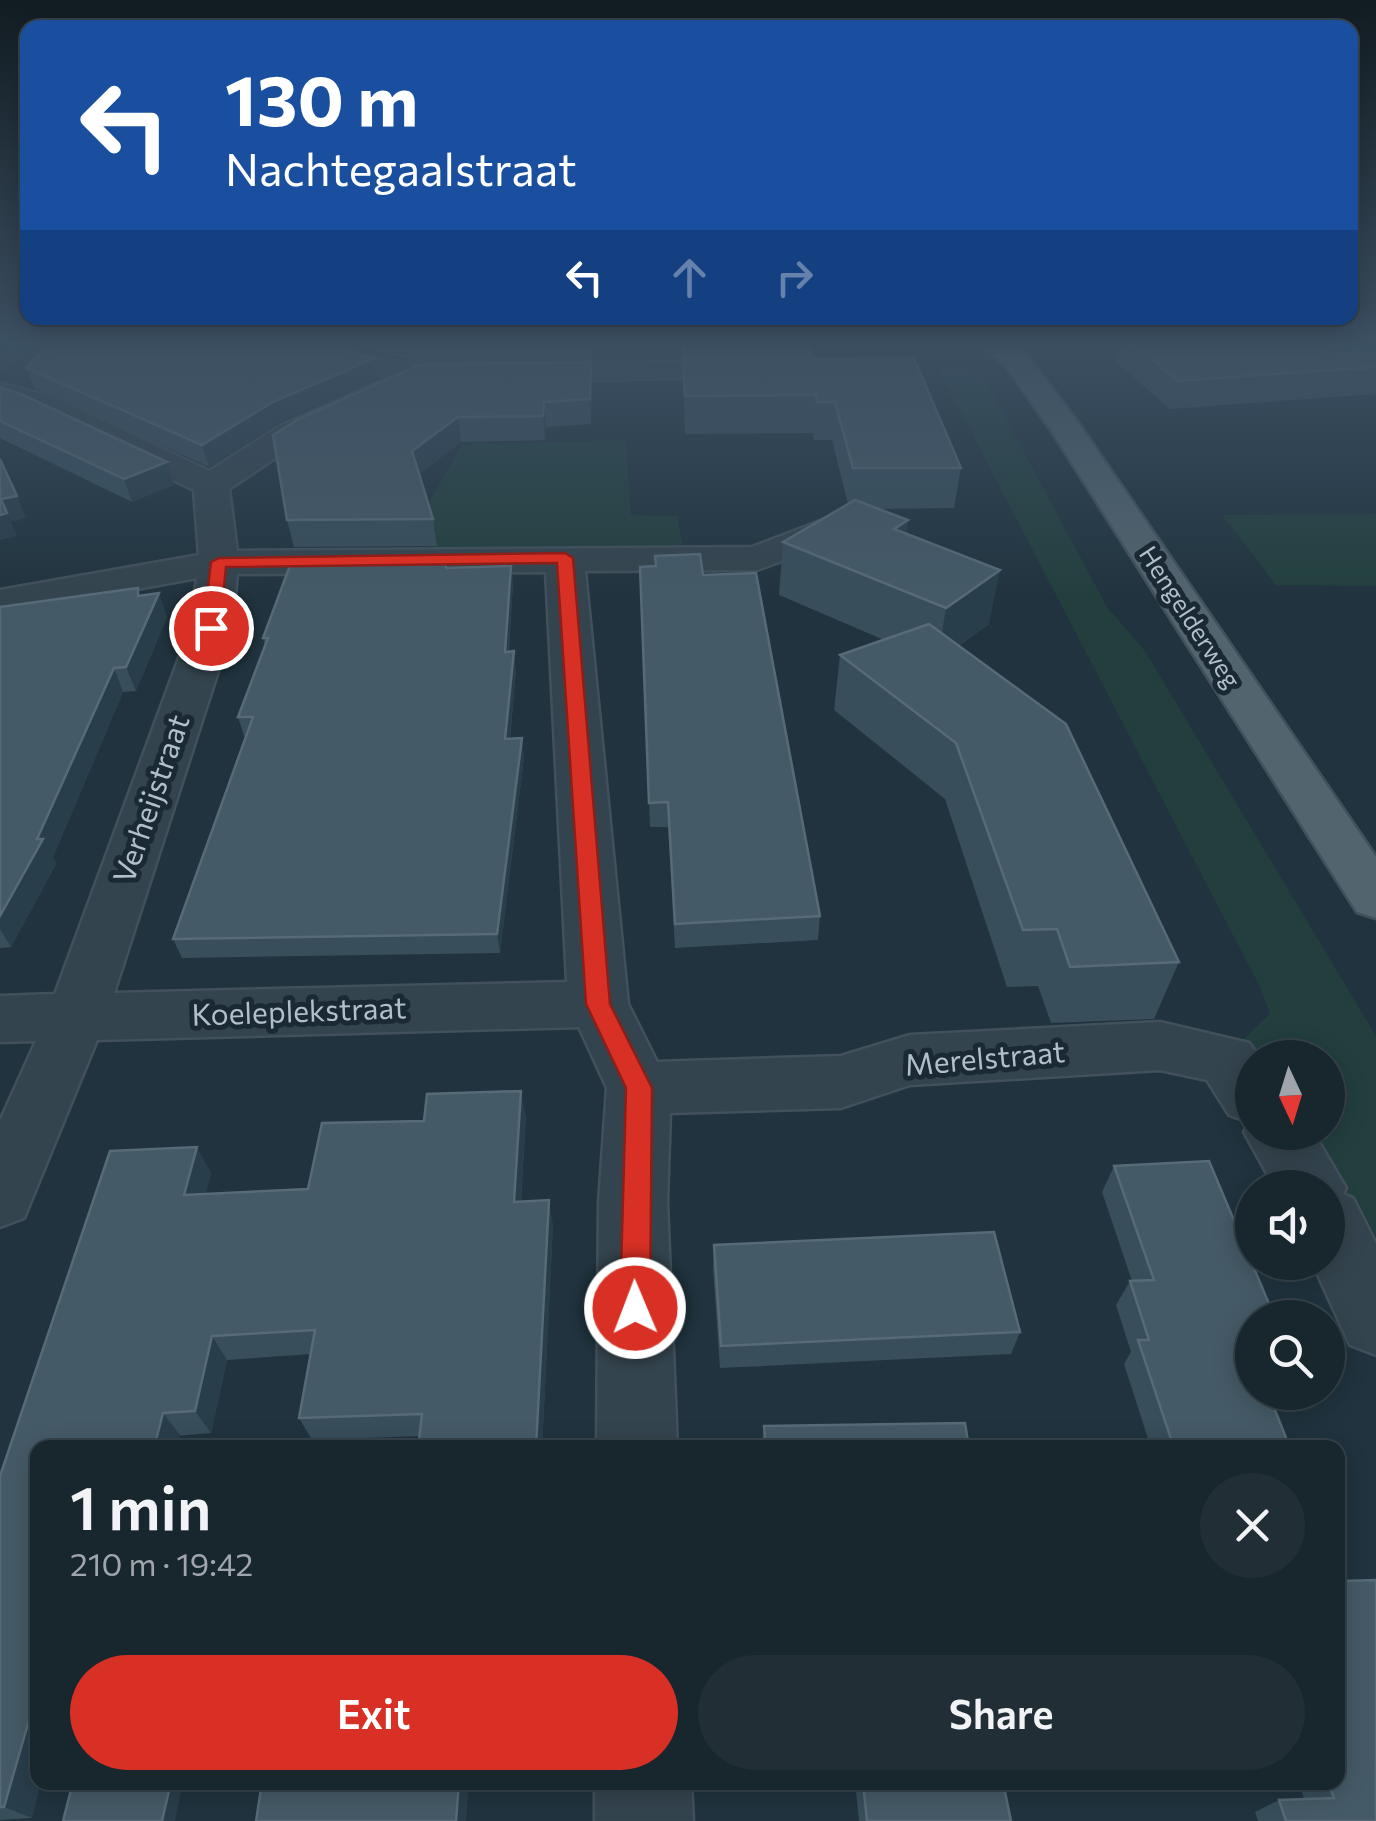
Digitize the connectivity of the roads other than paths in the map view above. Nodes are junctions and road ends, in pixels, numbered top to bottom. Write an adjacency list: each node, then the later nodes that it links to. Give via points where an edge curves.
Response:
1 (100, 429): 4 (street)
2 (300, 429): 4 (street)
3 (1067, 429): 9 (main road, Hengelderweg)
4 (210, 486): 7 (street, Verheijstraat)
5 (849, 523): 6 (street, via 757,558)
6 (565, 558): 7 (street); 10 (street)
7 (219, 562): 8 (street); 11 (street, Verheijstraat, via 211,628)
8 (0, 602)
9 (1376, 899)
10 (598, 1004): 11 (street, Koeleplekstraat); 14 (street)
11 (76, 1018): 12 (street, Koeleplekstraat); 15 (street, Verheijstraat)
12 (0, 1019)
13 (1235, 1072): 14 (street, Merelstraat, via 1227,1060 1160,1046 910,1060 841,1082)
14 (639, 1088): 18 (street)
15 (0, 1198)
16 (1345, 1255): 17 (street)
17 (1376, 1320)
18 (638, 1440)
19 (643, 1790): 20 (street)
20 (644, 1821)

